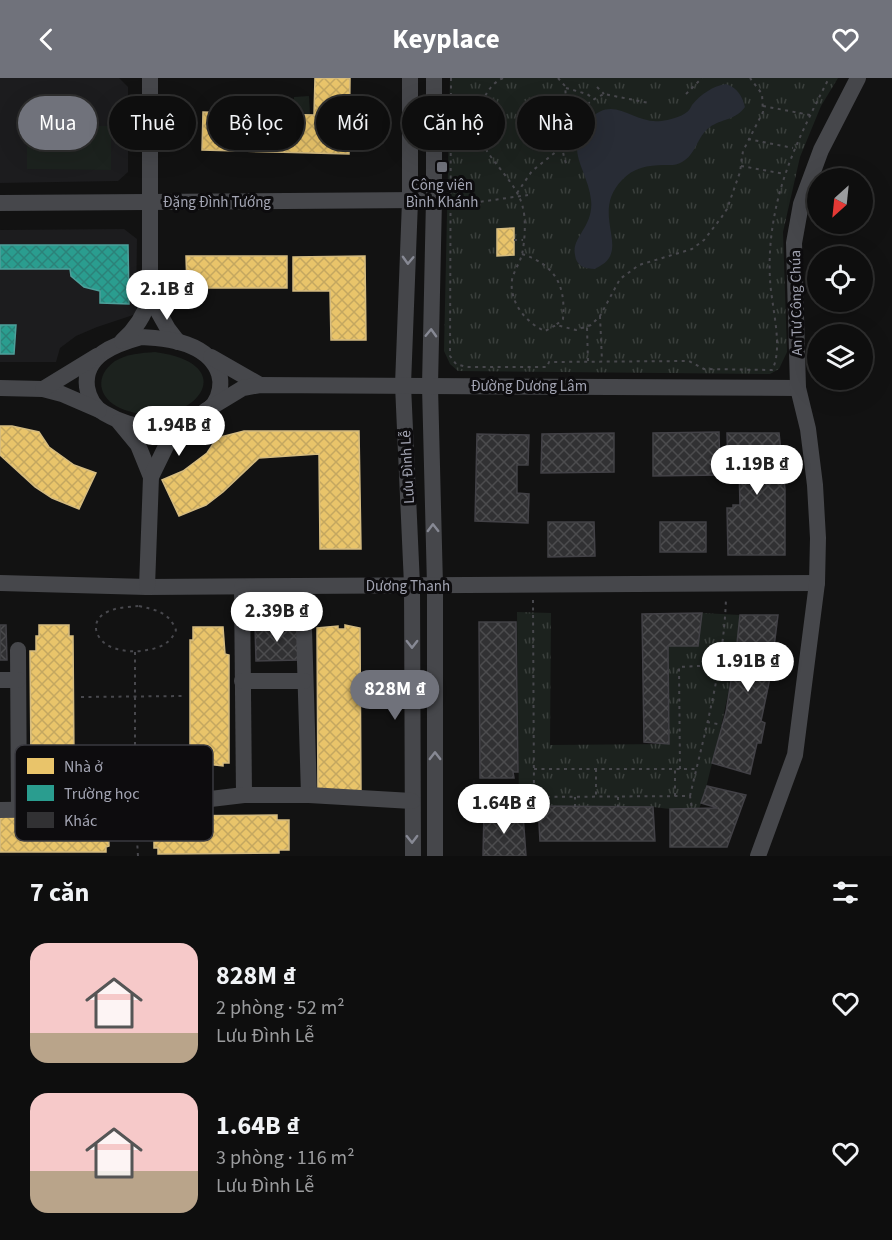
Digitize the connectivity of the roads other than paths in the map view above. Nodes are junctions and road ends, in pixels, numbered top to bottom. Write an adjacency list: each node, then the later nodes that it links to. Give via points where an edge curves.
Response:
1 (150, 78): 7 (street)
2 (410, 78): 6 (street, Lưu Đình Lễ)
3 (434, 78): 5 (street, Lưu Đình Lễ)
4 (858, 78): 18 (street, An Tư Công Chúa, via 821,150 801,204 794,243)
5 (434, 199): 6 (street, Đặng Đình Tướng); 16 (street, Lưu Đình Lễ, one-way to 5)
6 (410, 201): 7 (street, Đặng Đình Tướng); 15 (street, Lưu Đình Lễ, one-way to 15)
7 (151, 202): 8 (street, Đặng Đình Tướng); 9 (street)
8 (0, 203)
9 (150, 297): 10 (street); 11 (street, via 146,312)
10 (178, 342): 11 (street, via 141,337); 13 (street)
11 (120, 344): 12 (street)
12 (103, 352): 19 (street); 20 (street, via 90,366 87,385 90,399)
13 (204, 353): 14 (street, Đường Dương Lâm); 21 (street, via 217,368 221,381 218,397)
14 (260, 385): 15 (street, Đường Dương Lâm); 21 (street, Đường Dương Lâm, via 243,388)
15 (404, 385): 16 (street, Đường Dương Lâm); 27 (street, Lưu Đình Lễ)
16 (430, 386): 18 (street, Đường Dương Lâm); 29 (street, Lưu Đình Lễ, one-way to 16)
17 (0, 388): 19 (street)
18 (798, 388): 26 (street, An Tư Công Chúa, via 815,485)
19 (43, 389): 20 (street)
20 (100, 411): 22 (street)
21 (205, 411): 23 (street)
22 (117, 420): 23 (street, via 142,428); 24 (street, via 138,445)
23 (185, 422): 24 (street, via 166,446)
24 (151, 477): 30 (street)
25 (0, 583): 30 (street, Dương Thanh)
26 (817, 583): 29 (street, Dương Thanh); 44 (street, An Tư Công Chúa, via 795,755)
27 (412, 585): 28 (street, Dương Thanh); 29 (street, Dương Thanh); 41 (street, Lưu Đình Lễ, one-way to 41)
28 (242, 586): 30 (street, Dương Thanh); 35 (street)
29 (435, 586): 43 (street, Lưu Đình Lễ, one-way to 29)
30 (147, 587)
31 (304, 629): 36 (street)
32 (18, 650): 34 (street)
33 (0, 680): 34 (street)
34 (18, 680): 37 (street)
35 (242, 681): 36 (street); 38 (street)
36 (304, 681): 39 (street)
37 (18, 745)
38 (244, 795): 39 (street); 40 (street)
39 (309, 795): 41 (street)
40 (213, 799)
41 (412, 801): 42 (street, Lưu Đình Lễ, one-way to 42)
42 (412, 856)
43 (435, 856)
44 (758, 856)

